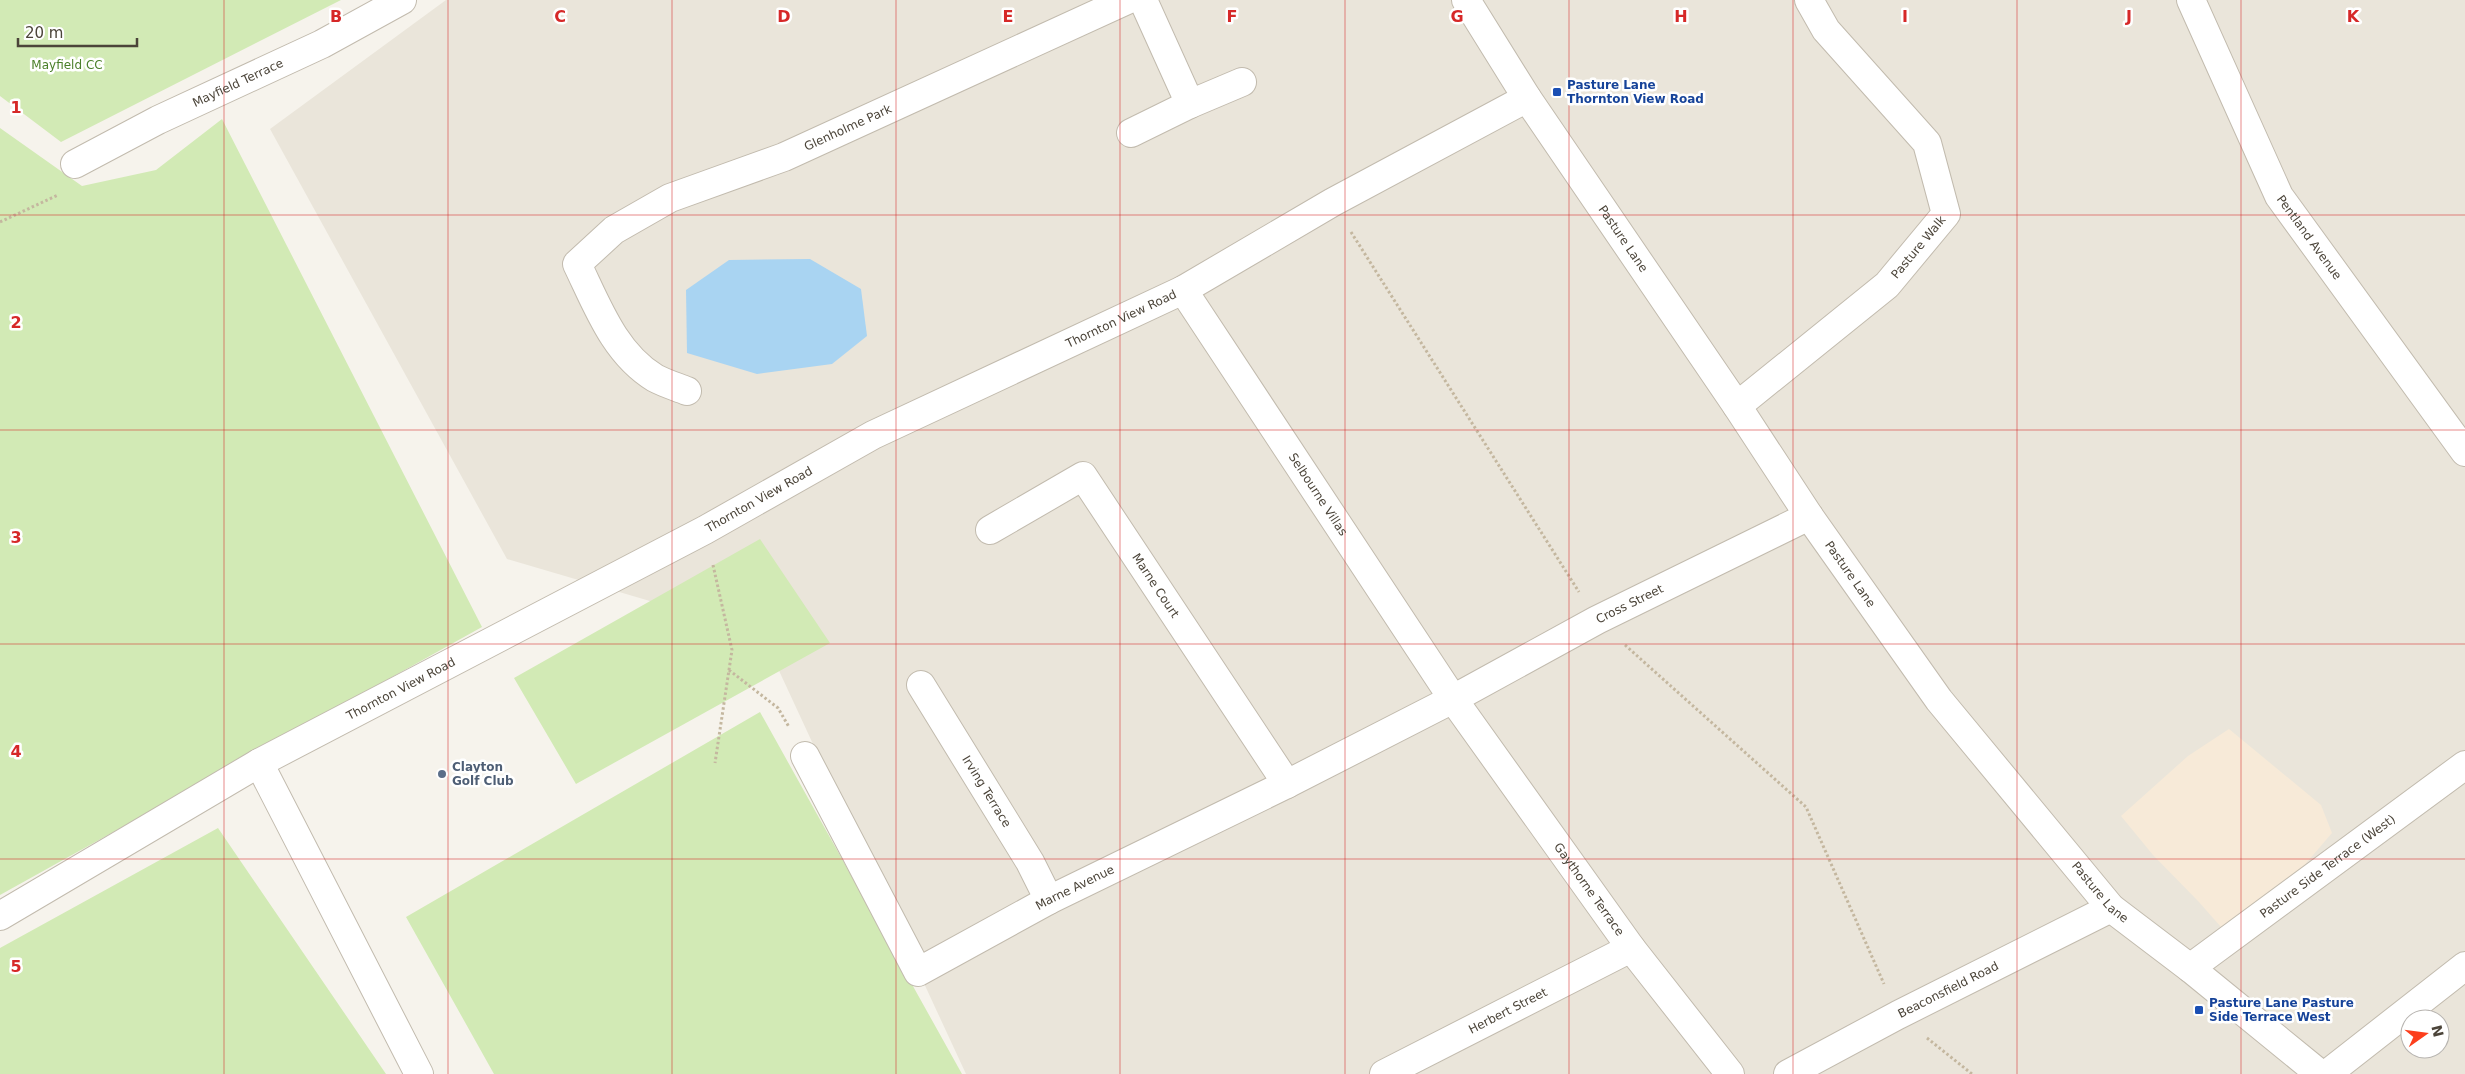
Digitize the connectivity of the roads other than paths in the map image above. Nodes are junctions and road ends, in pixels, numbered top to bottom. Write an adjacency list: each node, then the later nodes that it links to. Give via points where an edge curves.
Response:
1 (402, 0): 11 (street, Mayfield Terrace, via 322,44 158,120)
2 (1127, 0): 13 (street, Glenholme Park, via 784,157 670,198 614,230 577,264 612,334 630,360 656,378)
3 (1143, 0): 9 (street)
4 (1466, 0): 8 (street, Pasture Lane)
5 (1809, 0): 14 (street, Pasture Walk, via 1826,30 1927,143 1946,214 1887,285)
6 (2191, 0): 15 (street, Pentland Avenue, via 2279,196)
7 (1242, 82): 9 (street)
8 (1527, 98): 12 (street, Thornton View Road, via 1333,202); 14 (street, Pasture Lane)
9 (1190, 104): 10 (street)
10 (1131, 133)
11 (75, 164)
12 (1184, 290): 19 (street, Selbourne Villas); 21 (street, Thornton View Road, via 873,435 705,530)
13 (687, 391)
14 (1737, 406): 16 (street, Pasture Lane)
15 (2465, 452)
16 (1809, 516): 19 (street, Cross Street, via 1597,620); 25 (street, Pasture Lane, via 1939,700)
17 (990, 530): 23 (street, Marne Court, via 1083,476)
18 (921, 685): 24 (street, Irving Terrace, via 1030,862)
19 (1453, 699): 23 (street, Marne Avenue); 27 (street, Gaythorne Terrace)
20 (806, 756): 24 (street, Marne Avenue, via 918,972)
21 (259, 763): 26 (street, Thornton View Road); 30 (street)
22 (2465, 765): 29 (street, Pasture Side Terrace (West))
23 (1288, 784): 24 (street, Marne Avenue)
24 (1049, 900)
25 (2111, 908): 29 (street, Pasture Lane); 33 (street, Beaconsfield Road)
26 (0, 916)
27 (1631, 948): 31 (street, Herbert Street); 32 (street, Gaythorne Terrace)
28 (2465, 966): 35 (street)
29 (2190, 968): 34 (street, Pasture Lane)
30 (419, 1074)
31 (1384, 1074)
32 (1730, 1074)
33 (1788, 1074)
34 (2320, 1074)
35 (2327, 1074)

